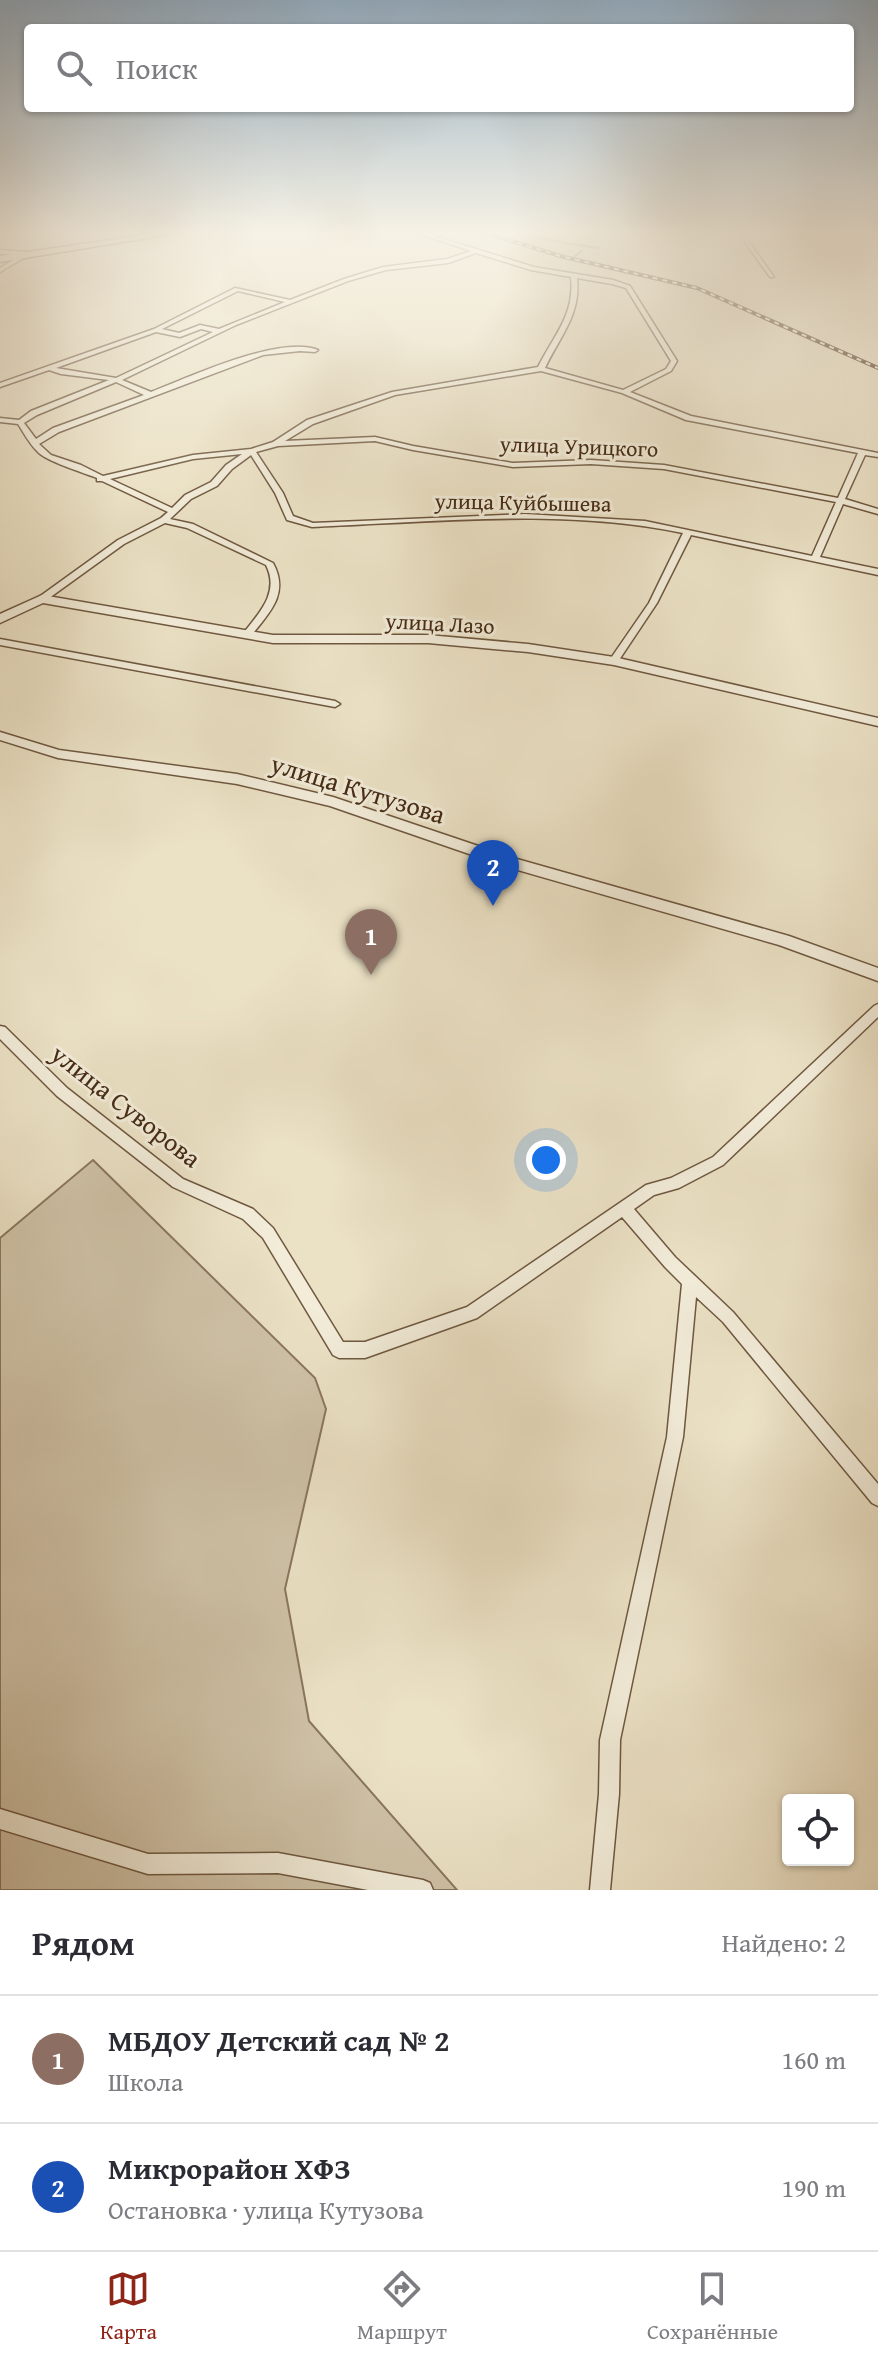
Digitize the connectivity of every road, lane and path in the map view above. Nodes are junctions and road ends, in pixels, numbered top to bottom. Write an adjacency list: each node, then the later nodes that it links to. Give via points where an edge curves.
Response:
1 (178, 319): 5 (street)
2 (247, 319): 6 (street)
3 (568, 319): 9 (street)
4 (648, 319): 12 (street, via 674,361 669,370)
5 (156, 330): 6 (street, via 180,335 200,327); 8 (street)
6 (219, 331): 10 (street)
7 (315, 350): 13 (street, via 262,353)
8 (48, 367): 10 (street); 11 (street)
9 (541, 369): 12 (street); 17 (street, via 394,393 310,422)
10 (114, 379): 13 (street); 15 (street)
11 (0, 385)
12 (624, 392): 19 (street, via 689,418)
13 (151, 395): 16 (street)
14 (0, 420): 15 (street)
15 (20, 422): 16 (street)
16 (35, 443): 21 (street, via 48,457)
17 (276, 444): 18 (street); 22 (street, улица Урицкого, via 375,439 513,465 639,464)
18 (252, 451): 21 (street, via 193,457); 23 (street); 26 (street, улица Куйбышева, via 290,518 312,525 558,516)
19 (862, 453): 20 (street); 22 (street)
20 (878, 455)
21 (100, 479): 23 (street)
22 (842, 501): 24 (street, улица Урицкого); 27 (street)
23 (173, 511): 25 (street)
24 (878, 512)
25 (164, 520): 29 (street, via 121,542); 31 (street, via 190,526 269,563 275,571 277,590)
26 (688, 532): 27 (street, улица Куйбышева); 33 (street, via 653,603)
27 (815, 559): 28 (street, улица Куйбышева)
28 (878, 572)
29 (42, 599): 30 (street); 31 (street, улица Лазо)
30 (0, 619)
31 (247, 635): 33 (street, улица Лазо, via 428,639)
32 (0, 642): 34 (street)
33 (614, 661): 35 (street, улица Лазо)
34 (335, 704)
35 (878, 722)
36 (0, 736): 37 (street, улица Кутузова, via 58,754 223,777 333,802 512,863 783,940)
37 (878, 975)
38 (878, 1009): 40 (street, via 718,1161)
39 (0, 1031): 40 (street, улица Суворова, via 62,1092 178,1183 248,1214 268,1233 339,1350 365,1350 472,1313)
40 (623, 1207): 41 (street)
41 (690, 1280): 42 (street, via 728,1317); 45 (street, via 675,1437 610,1740)
42 (878, 1497)
43 (0, 1819): 44 (street, via 148,1864 278,1863)
44 (423, 1890)
45 (600, 1890)

